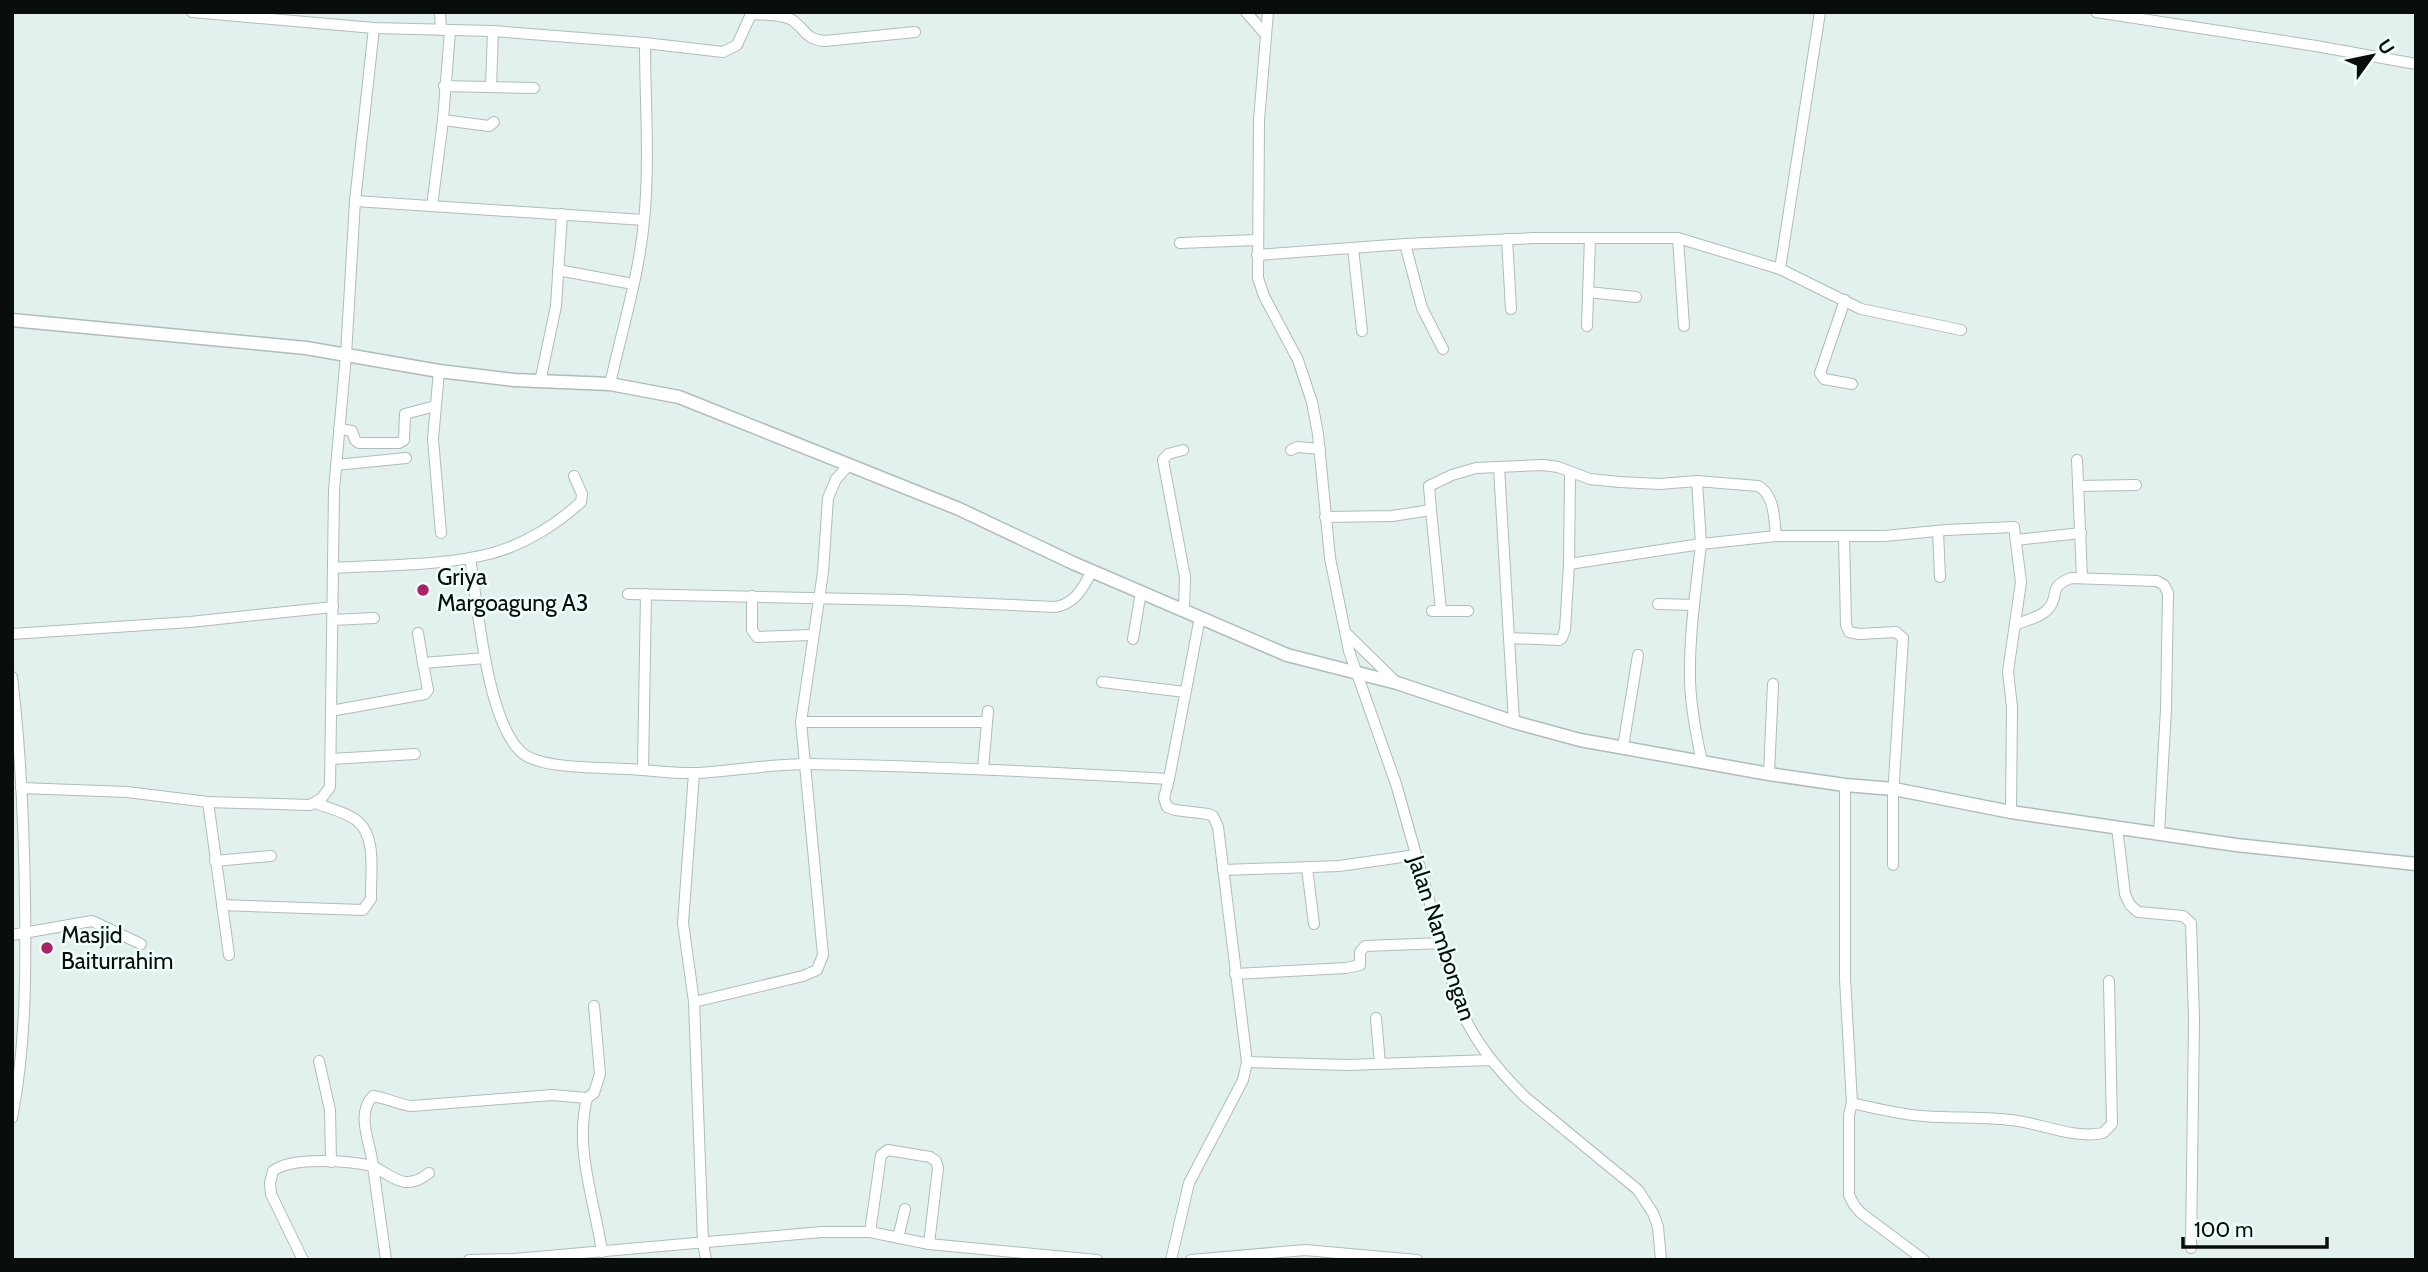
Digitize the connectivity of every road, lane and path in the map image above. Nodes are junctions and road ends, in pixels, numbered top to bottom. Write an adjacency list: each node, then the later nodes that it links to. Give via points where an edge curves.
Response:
1 (192, 12): 8 (street)
2 (439, 12): 9 (street)
3 (1246, 12): 12 (street)
4 (1268, 12): 12 (street, Jalan Nambongan)
5 (1820, 12): 32 (street)
6 (2096, 12): 14 (street)
7 (752, 13): 11 (street, via 790,19 815,40); 13 (street, via 737,45 723,52)
8 (374, 28): 9 (street); 20 (street)
9 (445, 30): 10 (street); 15 (street)
10 (493, 31): 13 (street); 16 (street)
11 (915, 32)
12 (1266, 35): 27 (street, Jalan Nambongan)
13 (645, 43): 23 (street)
14 (2416, 64)
15 (444, 86): 16 (street); 18 (street)
16 (491, 87): 17 (street)
17 (534, 88)
18 (443, 120): 19 (street, via 489,126); 21 (street)
19 (494, 122)
20 (355, 201): 21 (street); 45 (street)
21 (432, 206): 22 (street)
22 (562, 214): 23 (street); 33 (street)
23 (644, 220): 34 (street)
24 (1590, 238): 25 (street); 26 (street); 35 (street)
25 (1678, 238): 32 (street); 41 (street)
26 (1507, 239): 29 (street); 38 (street)
27 (1257, 240): 28 (street); 31 (street, Jalan Nambongan)
28 (1180, 243)
29 (1405, 244): 30 (street); 44 (street, via 1422,308)
30 (1353, 248): 31 (street); 43 (street)
31 (1257, 255): 52 (street, Jalan Nambongan, via 1264,296 1305,378)
32 (1780, 269): 37 (street)
33 (558, 270): 34 (street); 47 (street, via 556,306)
34 (633, 284): 48 (street)
35 (1588, 292): 36 (street); 40 (street)
36 (1636, 297)
37 (1845, 300): 42 (street, via 1861,309); 49 (street, via 1820,373 1824,379)
38 (1511, 309)
39 (12, 320): 45 (street)
40 (1587, 326)
41 (1684, 326)
42 (1961, 330)
43 (1362, 331)
44 (1443, 349)
45 (346, 355): 46 (street); 51 (street)
46 (439, 371): 47 (street); 50 (street)
47 (540, 382): 48 (street)
48 (610, 384): 58 (street, via 679,397)
49 (1852, 384)
50 (435, 406): 51 (street, via 405,414 404,440 399,443 359,443 352,431); 68 (street, via 433,454)
51 (339, 429): 57 (street)
52 (1320, 449): 54 (street); 66 (street, Jalan Nambongan)
53 (1183, 450): 88 (street, via 1163,460 1185,577)
54 (1291, 450)
55 (406, 458): 57 (street)
56 (2077, 460): 64 (street)
57 (336, 465): 76 (street)
58 (844, 467): 77 (street, via 959,509); 84 (street, via 828,498)
59 (1499, 467): 60 (street, via 1550,465); 65 (street, via 1464,472 1429,486); 98 (street)
60 (1570, 473): 62 (street, via 1620,482); 75 (street)
61 (574, 476): 74 (street, via 583,498 575,508 522,541)
62 (1697, 481): 70 (street, via 1751,484 1763,489 1773,510); 73 (street)
63 (2136, 485): 64 (street)
64 (2078, 486): 69 (street)
65 (1431, 510): 66 (street); 89 (street, via 1436,611)
66 (1325, 517): 95 (street, Jalan Nambongan)
67 (1938, 531): 71 (street); 72 (street, via 2014,527); 78 (street)
68 (440, 533)
69 (2081, 533): 72 (street); 79 (street)
70 (1776, 536): 71 (street); 73 (street)
71 (1844, 536): 125 (street, via 1849,632 1896,632 1903,638)
72 (2016, 540): 93 (street, via 2021,582)
73 (1701, 544): 75 (street); 86 (street)
74 (470, 558): 76 (street); 101 (street)
75 (1569, 564): 98 (street, via 1562,638)
76 (333, 568): 87 (street)
77 (1092, 571): 80 (street); 84 (street, via 1076,596 1055,607)
78 (1940, 576)
79 (2082, 578): 93 (street, via 2061,582 2047,610); 130 (street, via 2157,581 2168,593)
80 (1142, 592): 88 (street); 99 (street)
81 (628, 594): 82 (street)
82 (646, 594): 83 (street); 119 (street)
83 (752, 596): 84 (street); 97 (street, via 755,635)
84 (818, 597): 97 (street)
85 (1658, 604): 86 (street)
86 (1694, 605): 116 (street, via 1690,682)
87 (333, 607): 92 (street); 96 (street)
88 (1184, 610): 90 (street)
89 (1468, 611)
90 (1200, 617): 103 (street, via 1287,655); 108 (street)
91 (374, 618): 92 (street)
92 (333, 620): 110 (street)
93 (2017, 624): 128 (street, via 2008,672)
94 (418, 633): 102 (street)
95 (1345, 633): 103 (street, Jalan Nambongan); 106 (street)
96 (12, 635)
97 (812, 635): 111 (street)
98 (1509, 638): 112 (street)
99 (1133, 639)
100 (1638, 655): 113 (street)
101 (485, 658): 102 (street); 119 (street, via 499,715 507,736 521,753 555,764)
102 (423, 663): 110 (street, via 425,694)
103 (1356, 674): 106 (street); 131 (street, Jalan Nambongan)
104 (12, 677): 109 (street)
105 (1102, 682): 108 (street)
106 (1397, 683): 112 (street)
107 (1773, 684): 121 (street)
108 (1185, 692): 122 (street)
109 (13, 698): 124 (street)
110 (331, 711): 115 (street)
111 (801, 722): 117 (street); 118 (street, via 988,717)
112 (1514, 722): 113 (street)
113 (1623, 747): 116 (street)
114 (415, 754): 115 (street)
115 (331, 759): 127 (street, via 330,788)
116 (1702, 762): 121 (street)
117 (804, 764): 118 (street); 120 (street); 147 (street, via 821,962 817,970 803,976)
118 (983, 769): 122 (street)
119 (643, 770): 120 (street)
120 (694, 773): 147 (street, via 683,923)
121 (1769, 774): 123 (street)
122 (1168, 779): 137 (street, via 1167,807 1209,814 1216,821)
123 (1845, 785): 125 (street); 155 (street, via 1845,966)
124 (21, 788): 126 (street, via 127,792); 140 (street)
125 (1894, 789): 128 (street); 135 (street)
126 (208, 802): 127 (street); 133 (street)
127 (315, 803): 138 (street, via 357,820 365,832 371,849 368,905 363,910)
128 (2011, 812): 129 (street)
129 (2117, 827): 130 (street); 165 (street, via 2130,905 2138,912 2183,916 2191,923)
130 (2159, 833): 134 (street, via 2300,854)
131 (1416, 855): 136 (street); 142 (street, Jalan Nambongan)
132 (271, 856): 133 (street)
133 (215, 861): 138 (street)
134 (2416, 864)
135 (1894, 865)
136 (1307, 868): 137 (street); 139 (street)
137 (1223, 870): 145 (street)
138 (222, 905): 144 (street)
139 (1314, 924)
140 (26, 934): 141 (street); 143 (street, via 92,921); 156 (street, via 21,1072)
141 (12, 935)
142 (1443, 943): 145 (street, via 1365,946 1360,949 1360,965 1346,968); 150 (street, Jalan Nambongan, via 1463,1014)
143 (141, 944)
144 (229, 955)
145 (1235, 974): 152 (street)
146 (2109, 981): 155 (street, via 2112,1124 2103,1133 1969,1116 1920,1116)
147 (694, 1002): 163 (street)
148 (594, 1006): 154 (street, via 600,1074 594,1093)
149 (1376, 1018): 153 (street)
150 (1491, 1060): 153 (street); 176 (street, Jalan Nambongan, via 1525,1097 1638,1190 1658,1227)
151 (319, 1061): 157 (street, via 330,1110)
152 (1247, 1062): 153 (street); 173 (street, via 1243,1080 1189,1183)
153 (1380, 1065)
154 (587, 1098): 158 (street, via 552,1096 412,1106 373,1096 365,1116); 166 (street, via 582,1143)
155 (1852, 1103): 177 (street, via 1849,1195 1861,1213)
156 (12, 1118)
157 (331, 1162): 158 (street); 168 (street, via 289,1164 273,1171 271,1194)
158 (373, 1166): 159 (street, via 410,1184); 169 (street)
159 (429, 1173)
160 (905, 1209): 162 (street)
161 (870, 1232): 162 (street); 163 (street); 164 (street, via 881,1155 888,1150 930,1157 937,1168)
162 (898, 1238): 164 (street)
163 (703, 1243): 166 (street); 171 (street)
164 (929, 1244): 172 (street)
165 (2190, 1248)
166 (602, 1252): 170 (street)
167 (1304, 1255): 174 (street); 175 (street)
168 (303, 1260)
169 (386, 1260)
170 (469, 1260)
171 (706, 1260)
172 (1097, 1260)
173 (1171, 1260)
174 (1191, 1260)
175 (1416, 1260)
176 (1661, 1260)
177 (1924, 1260)

